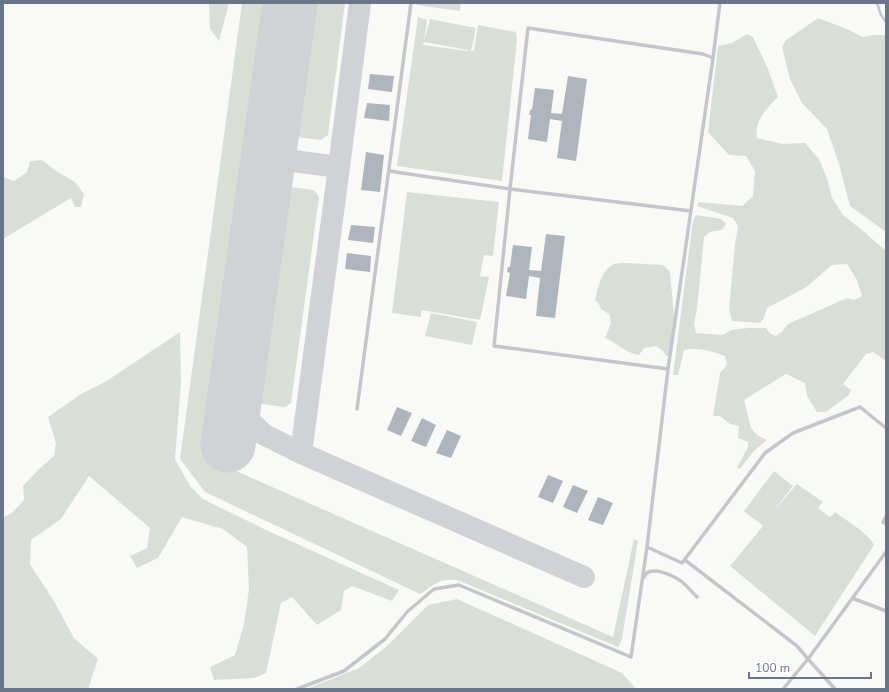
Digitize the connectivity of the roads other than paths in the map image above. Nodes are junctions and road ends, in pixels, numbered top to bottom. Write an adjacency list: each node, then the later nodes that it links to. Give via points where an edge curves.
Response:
1 (411, 3): 4 (lane)
2 (720, 3): 3 (lane)
3 (713, 58): 5 (lane, via 703,54 528,28); 6 (lane)
4 (389, 171): 5 (lane); 8 (lane)
5 (510, 188): 6 (lane); 7 (lane, via 494,346)
6 (691, 211): 7 (lane)
7 (668, 369): 12 (lane)
8 (357, 409)
9 (886, 428): 14 (lane, via 860,407 793,433 765,453)
10 (886, 517): 11 (lane, via 883,522)
11 (886, 524)
12 (647, 547): 14 (lane, via 682,563); 15 (lane)
13 (886, 552): 17 (lane)
14 (685, 560): 19 (lane, via 797,646)
15 (642, 580): 16 (lane, via 645,574 659,571 680,581); 20 (lane, via 631,657 459,585 434,589 408,612 385,639 344,671)
16 (697, 597)
17 (852, 598): 18 (lane); 19 (lane)
18 (886, 611)
19 (808, 659): 21 (lane); 22 (lane)
20 (297, 689)
21 (783, 689)
22 (835, 689)

